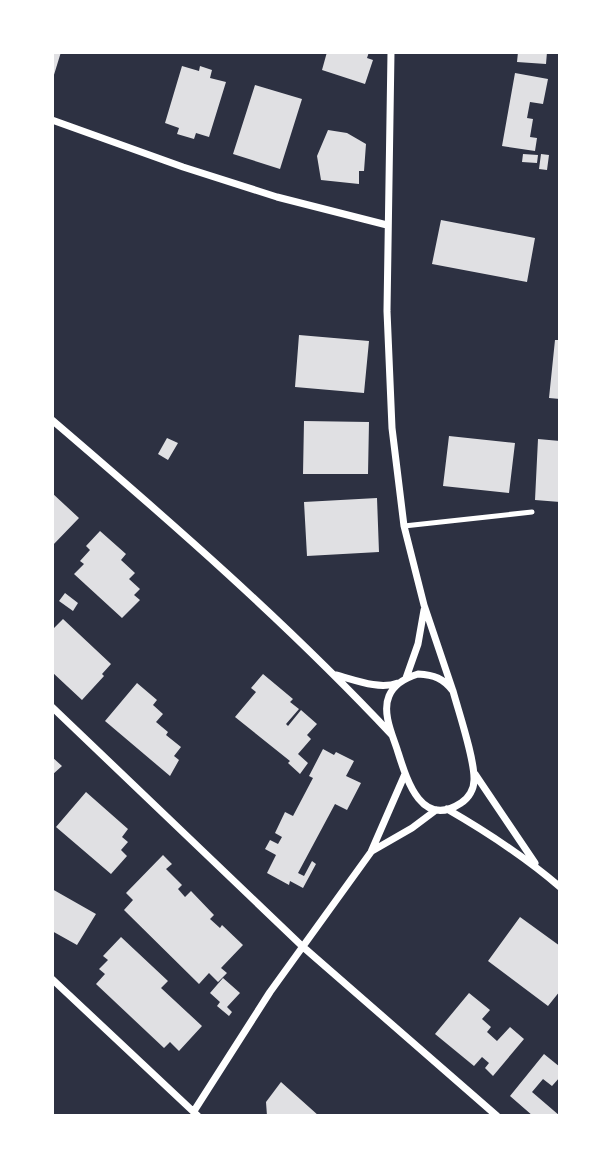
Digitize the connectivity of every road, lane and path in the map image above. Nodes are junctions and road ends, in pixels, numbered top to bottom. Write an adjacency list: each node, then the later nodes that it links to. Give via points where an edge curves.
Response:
1 (391, 52): 3 (street)
2 (52, 120): 3 (street, via 277,197)
3 (387, 225): 6 (street, via 390,391)
4 (52, 420): 8 (street)
5 (532, 512): 6 (lane)
6 (404, 526): 7 (street)
7 (424, 605): 9 (street, via 418,644); 11 (street)
8 (335, 674): 10 (street, via 373,684); 13 (street)
9 (406, 678): 10 (street); 11 (street, via 433,675)
10 (398, 683): 13 (street, via 387,705)
11 (453, 691): 14 (street)
12 (52, 706): 21 (street)
13 (393, 735): 15 (street)
14 (474, 771): 16 (street, via 467,798); 19 (street)
15 (405, 775): 17 (street, via 416,797); 18 (street)
16 (447, 809): 17 (street); 19 (street)
17 (436, 810): 18 (street)
18 (371, 852): 21 (street)
19 (539, 869): 20 (street)
20 (559, 887)
21 (302, 946): 23 (street); 24 (street)
22 (52, 979): 23 (street)
23 (196, 1113)
24 (497, 1115)

